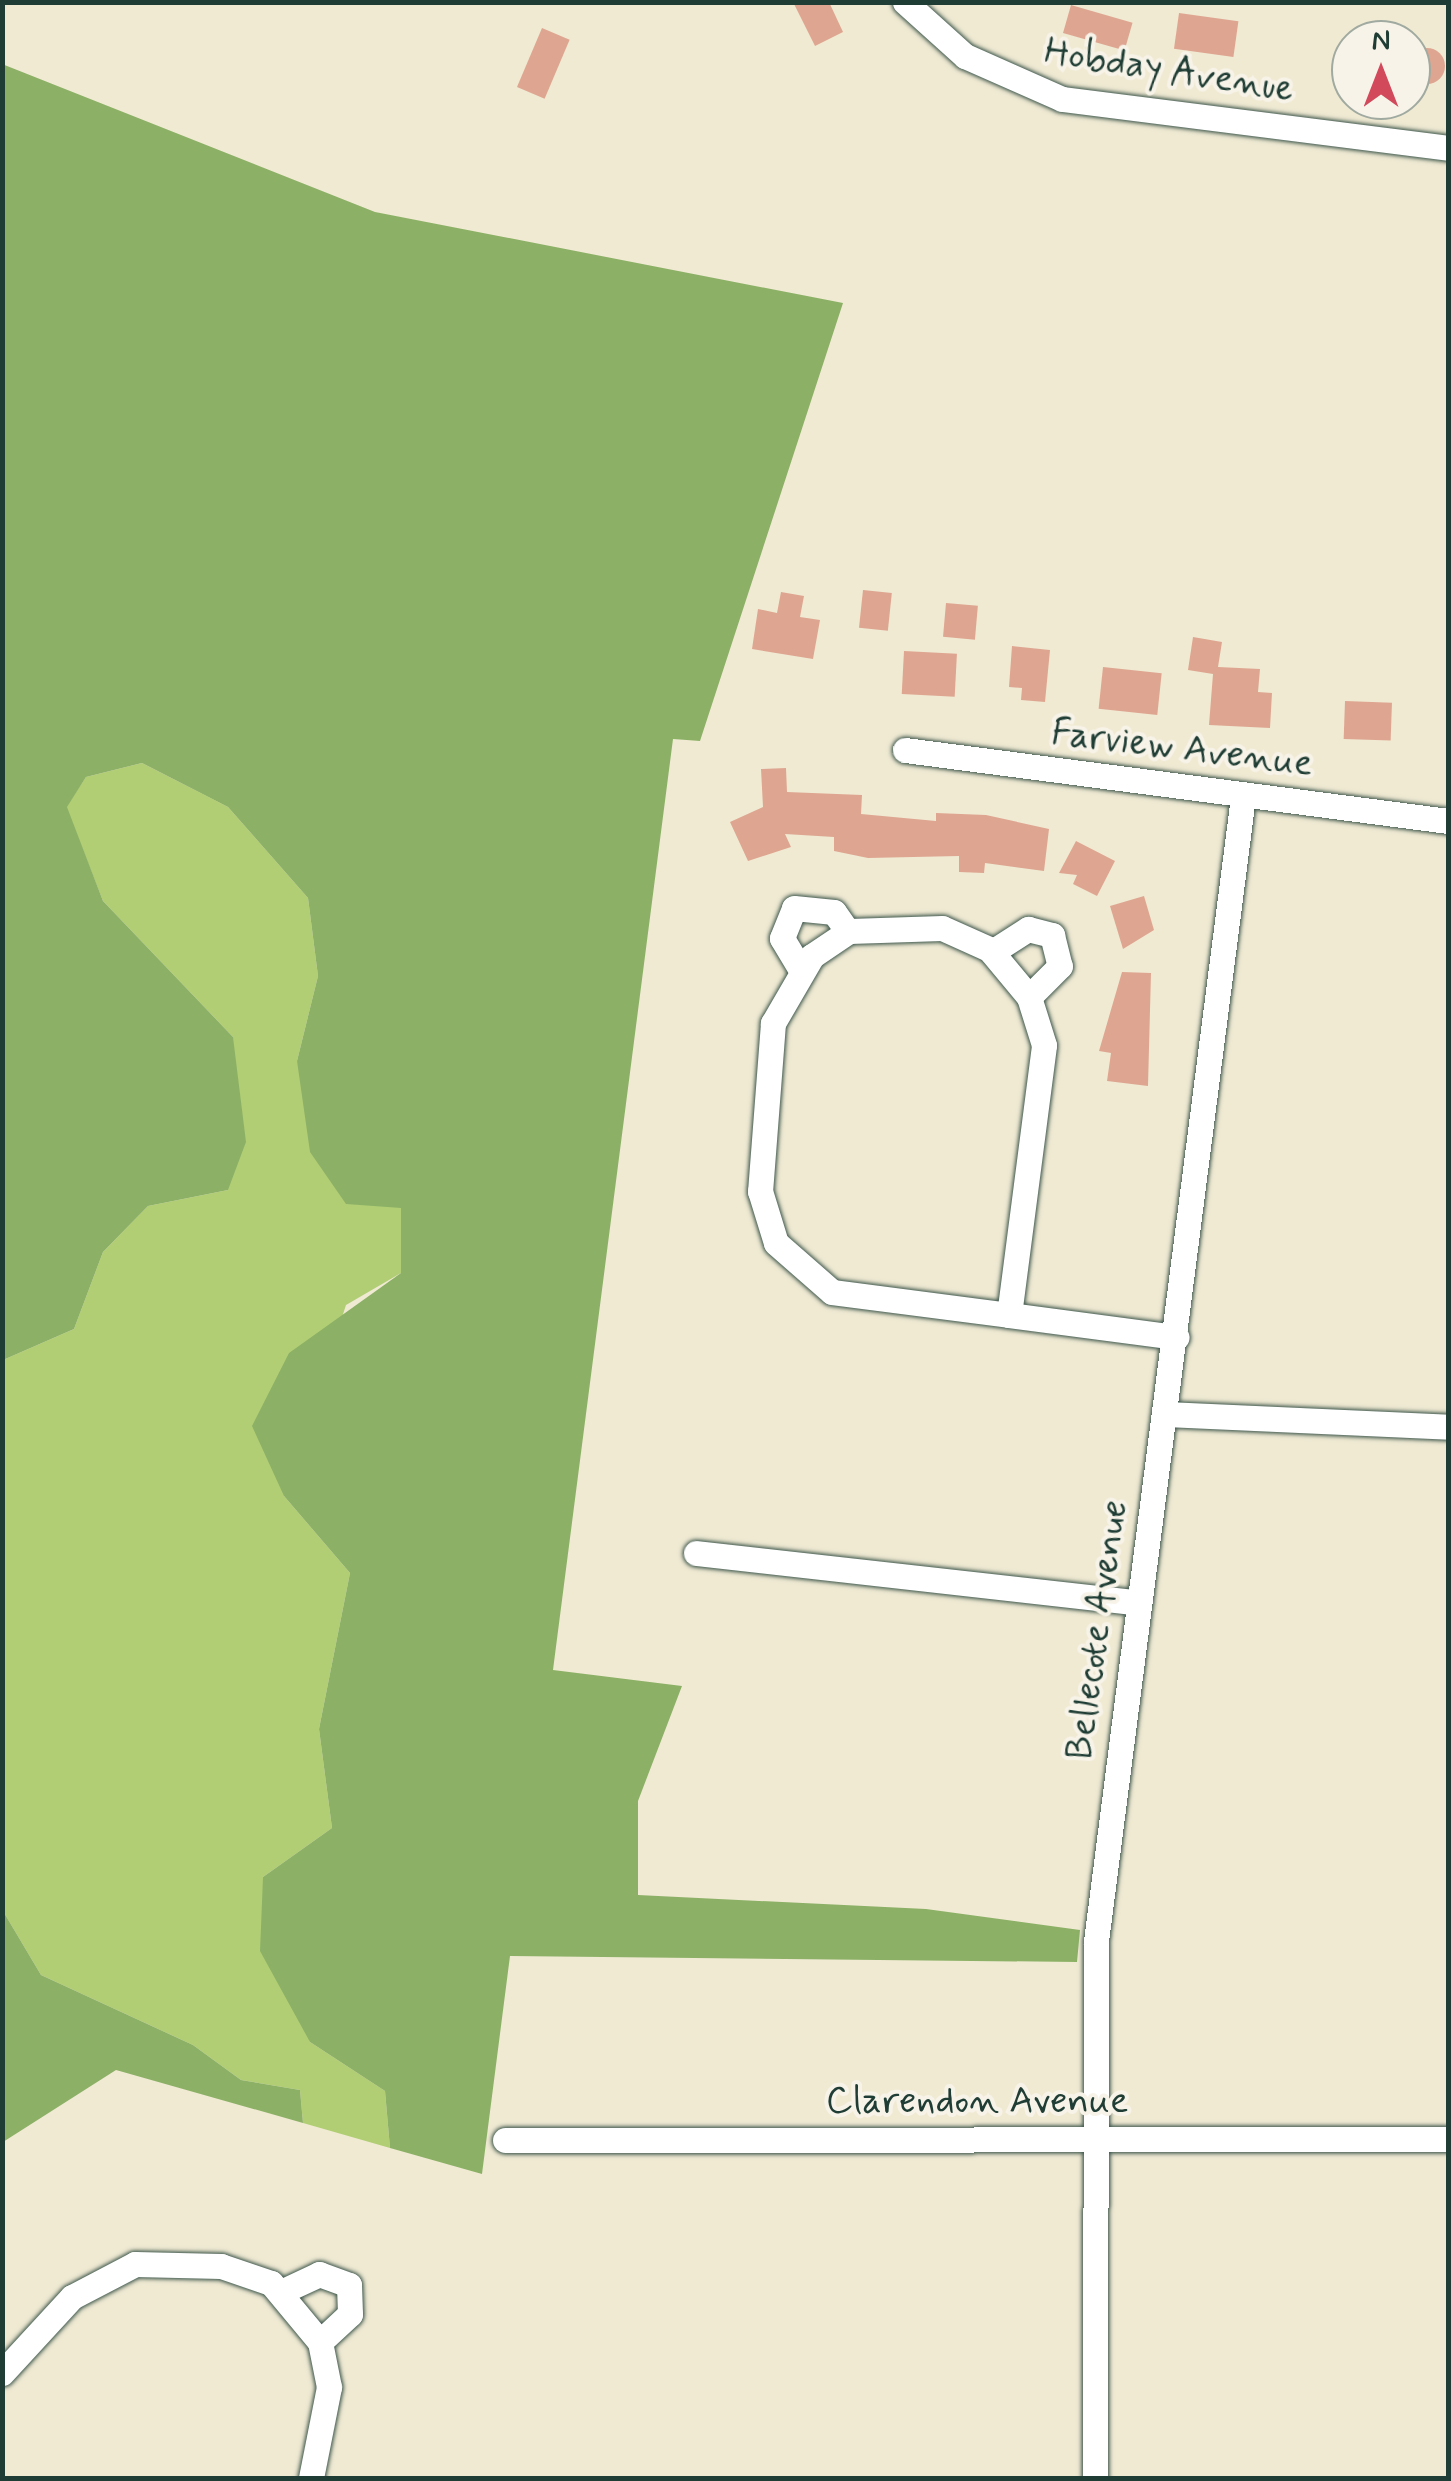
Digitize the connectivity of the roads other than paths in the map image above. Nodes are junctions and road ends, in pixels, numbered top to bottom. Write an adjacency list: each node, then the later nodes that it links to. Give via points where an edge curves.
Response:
1 (905, 2): 2 (street, Hobday Avenue, via 965,56 1062,98)
2 (1448, 148)
3 (905, 750): 4 (street, Farview Avenue)
4 (1244, 796): 5 (street, Farview Avenue); 11 (street, Bellecote Avenue)
5 (1448, 821)
6 (848, 932): 7 (street, via 942,928); 8 (street); 8 (street, via 834,912 794,908 782,938)
7 (992, 952): 9 (street); 9 (street, via 1028,929 1052,935 1060,966)
8 (801, 970): 10 (street, via 773,1023 761,1127 760,1191 776,1243 832,1292)
9 (1029, 996): 10 (street, via 1044,1045)
10 (1009, 1315): 11 (street)
11 (1178, 1337): 12 (street, Bellecote Avenue)
12 (1167, 1414): 13 (street); 15 (street, Bellecote Avenue)
13 (1448, 1427)
14 (696, 1553): 15 (street)
15 (1136, 1602): 16 (street, Bellecote Avenue, via 1096,1941)
16 (1091, 2139): 17 (street, Clarendon Avenue); 18 (street, Clarendon Avenue); 23 (street, Bellecote Avenue)
17 (505, 2140)
18 (1448, 2140)
19 (283, 2291): 20 (street); 20 (street, via 319,2274 349,2285 350,2314); 21 (street, via 221,2266 135,2264 72,2296)
20 (320, 2342): 22 (street, via 329,2387)
21 (2, 2372)
22 (311, 2478)
23 (1094, 2478)

